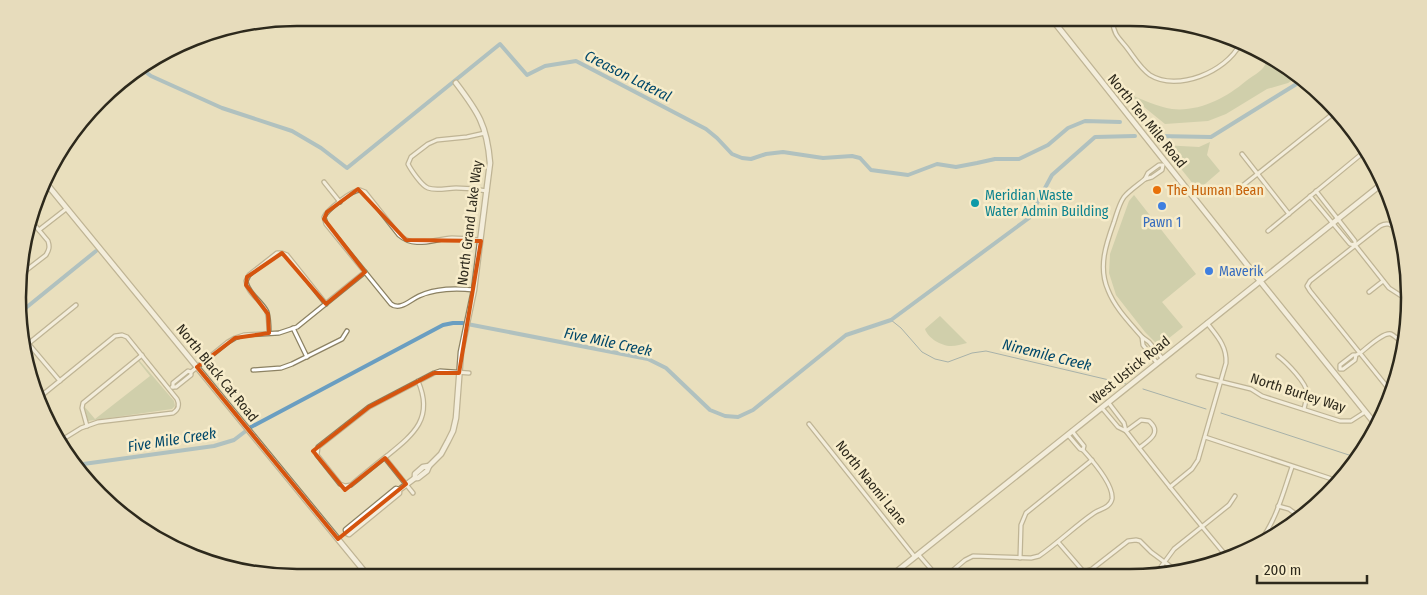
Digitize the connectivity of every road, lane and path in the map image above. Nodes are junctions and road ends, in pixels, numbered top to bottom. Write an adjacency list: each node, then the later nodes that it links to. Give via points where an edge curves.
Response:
1 (1058, 26): 9 (main road, North Ten Mile Road)
2 (1113, 26): 3 (street, via 1113,31 1142,68 1149,74 1168,80 1189,80 1207,75)
3 (1237, 49)
4 (456, 83): 6 (main road, North Grand Lake Way, via 475,108)
5 (1330, 116): 10 (street)
6 (486, 133): 14 (main road, North Grand Lake Way, via 490,163); 14 (street, via 437,140 411,157 408,163 428,188)
7 (1242, 154): 10 (street)
8 (1360, 155): 16 (street)
9 (1164, 164): 31 (main road, North Ten Mile Road); 42 (street, via 1148,173 1125,195 1105,248 1103,269 1106,286 1116,306)
10 (1257, 174): 15 (street); 20 (street)
11 (324, 182): 18 (street)
12 (50, 188): 19 (main road, North Black Cat Road)
13 (1377, 188): 21 (main road, West Ustick Road)
14 (488, 191): 27 (main road, North Grand Lake Way)
15 (1236, 191)
16 (1316, 191): 17 (street); 21 (street)
17 (1310, 196): 20 (street); 22 (street)
18 (340, 202): 27 (street, via 353,191 365,192 399,235 417,243 453,238); 30 (street, via 327,212 326,224)
19 (66, 209): 25 (street); 52 (main road, North Black Cat Road)
20 (1289, 214): 26 (street)
21 (1338, 219): 22 (main road, West Ustick Road); 28 (street)
22 (1332, 223): 28 (street, via 1350,244); 31 (main road, West Ustick Road)
23 (1391, 225): 28 (street, via 1383,224)
24 (35, 226): 25 (street)
25 (39, 230): 29 (street, via 48,241 49,248 46,255)
26 (1268, 230)
27 (481, 240): 33 (main road, North Grand Lake Way)
28 (1355, 245): 32 (street); 46 (street, via 1308,286)
29 (28, 269)
30 (365, 272): 33 (street, via 396,307 439,290); 37 (street)
31 (1260, 281): 38 (main road, West Ustick Road); 56 (main road, North Ten Mile Road)
32 (1383, 281): 34 (street); 35 (street)
33 (474, 290): 54 (main road, North Grand Lake Way)
34 (1369, 292)
35 (1401, 296)
36 (76, 304): 44 (street)
37 (326, 304): 39 (street); 41 (street, via 287,255 275,254 246,281 266,311)
38 (1207, 323): 50 (main road, West Ustick Road); 60 (street, via 1225,349 1226,363)
39 (293, 328): 41 (street); 49 (street)
40 (347, 331): 49 (street, via 342,338)
41 (269, 333): 52 (street, via 235,338)
42 (1142, 337): 50 (street); 51 (street, via 1143,345)
43 (1397, 338): 46 (street, via 1394,335 1383,335)
44 (30, 343)
45 (31, 346): 58 (street)
46 (1358, 354): 56 (street, via 1356,360); 61 (street)
47 (142, 355): 58 (street, via 127,337 115,336); 62 (street); 70 (street, via 84,402 82,408)
48 (1278, 356): 66 (street, via 1306,389)
49 (307, 357): 53 (street, via 281,368)
50 (1162, 358): 51 (main road, West Ustick Road)
51 (1157, 363): 64 (main road, West Ustick Road)
52 (197, 367): 62 (street, via 173,383); 88 (main road, North Black Cat Road)
53 (253, 370)
54 (459, 372): 55 (street); 59 (street, via 440,371); 80 (main road, North Grand Lake Way, via 453,431 427,471)
55 (468, 373)
56 (1334, 374): 67 (main road, North Ten Mile Road)
57 (1198, 376): 60 (street, North Burley Way)
58 (60, 381): 63 (street)
59 (418, 381): 76 (street, via 424,401 418,427); 76 (street, via 369,407 318,447 317,455 345,486 351,485)
60 (1221, 381): 66 (street, North Burley Way); 74 (street)
61 (1386, 386)
62 (171, 388): 70 (street, via 179,403 172,413)
63 (44, 393)
64 (1108, 402): 65 (main road, West Ustick Road); 71 (street, via 1124,423)
65 (1102, 407): 71 (street, via 1118,428); 72 (main road, West Ustick Road)
66 (1304, 409): 67 (street, North Burley Way, via 1346,422)
67 (1365, 412): 68 (main road, North Ten Mile Road)
68 (1371, 420)
69 (809, 424): 91 (street, North Naomi Lane)
70 (87, 426): 73 (street)
71 (1126, 431): 75 (street); 75 (street, via 1141,420 1153,424 1153,437)
72 (1070, 432): 77 (street, via 1080,449); 91 (main road, West Ustick Road)
73 (65, 437)
74 (1205, 437): 78 (street); 81 (street, via 1195,464)
75 (1139, 448): 81 (street)
76 (385, 458): 80 (street)
77 (1092, 460): 89 (street, via 1106,479 1112,498 1110,503); 92 (street, via 1026,513 1021,524)
78 (1292, 466): 79 (street); 84 (street)
79 (1330, 479)
80 (406, 484): 82 (street); 88 (main road, North Grand Lake Way)
81 (1170, 487): 86 (street)
82 (413, 493)
83 (1235, 496): 86 (street)
84 (1278, 506): 85 (street); 87 (street)
85 (1294, 513)
86 (1202, 527): 90 (street); 93 (street, via 1174,549)
87 (1268, 530)
88 (338, 539): 96 (main road, North Black Cat Road)
89 (1058, 542): 92 (street, via 1039,556); 100 (street)
90 (1223, 552)
91 (917, 555): 97 (main road, West Ustick Road); 98 (street, North Naomi Lane)
92 (1020, 558): 99 (street, via 973,556)
93 (1165, 563): 94 (street); 95 (street); 101 (street, via 1140,541 1131,540)
94 (1162, 566)
95 (1169, 566)
96 (362, 569)
97 (900, 569)
98 (930, 569)
99 (954, 569)
100 (1082, 569)
101 (1092, 569)

